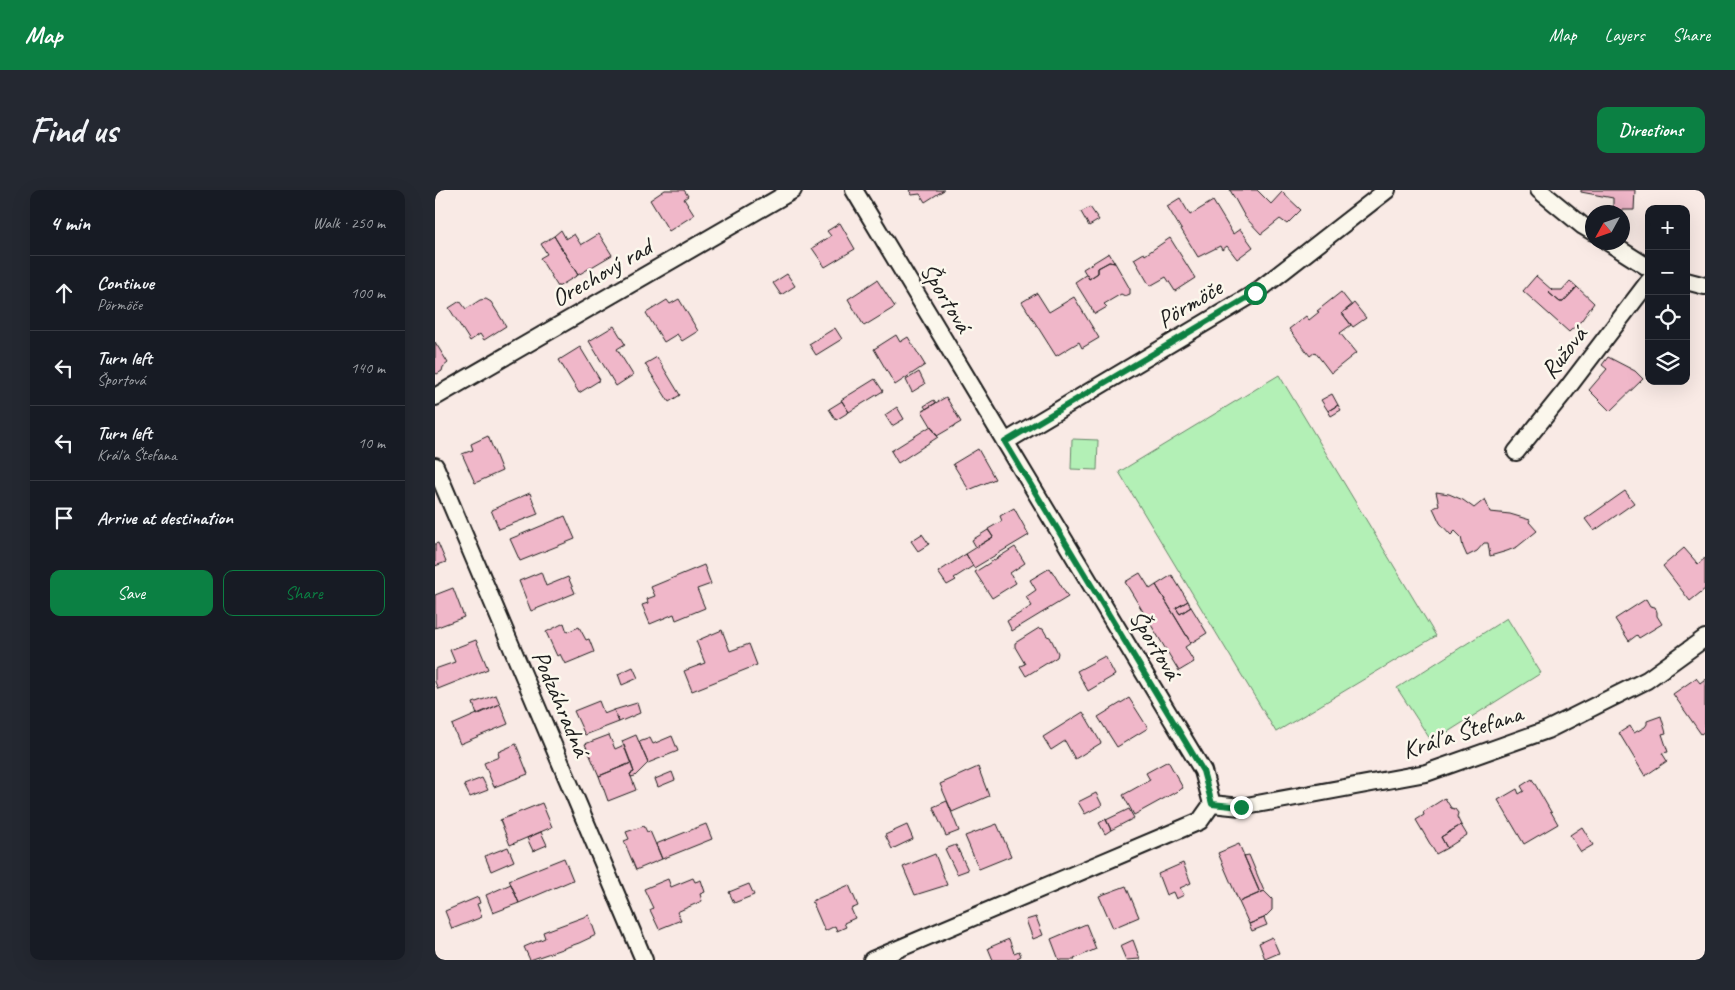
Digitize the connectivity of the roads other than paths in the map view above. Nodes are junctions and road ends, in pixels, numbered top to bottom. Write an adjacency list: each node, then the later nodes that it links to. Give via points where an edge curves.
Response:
1 (793, 190): 11 (street, Orechový rad)
2 (854, 190): 12 (street, Športová)
3 (1387, 190): 12 (street, Pörmöče, via 1255,293)
4 (1539, 190): 5 (street)
5 (1585, 227)
6 (1621, 250): 7 (street)
7 (1645, 265)
8 (1690, 282): 9 (street)
9 (1705, 286)
10 (1645, 287): 13 (street, Ružová)
11 (435, 397)
12 (1005, 442): 16 (street, Športová, via 1203,771)
13 (1516, 452)
14 (435, 466): 17 (street, Podzáhradná)
15 (1705, 638): 16 (street, Kráľa Štefana, via 1647,680 1547,730 1426,773 1241,807)
16 (1212, 804): 18 (street, via 1200,821)
17 (644, 960)
18 (872, 960)

